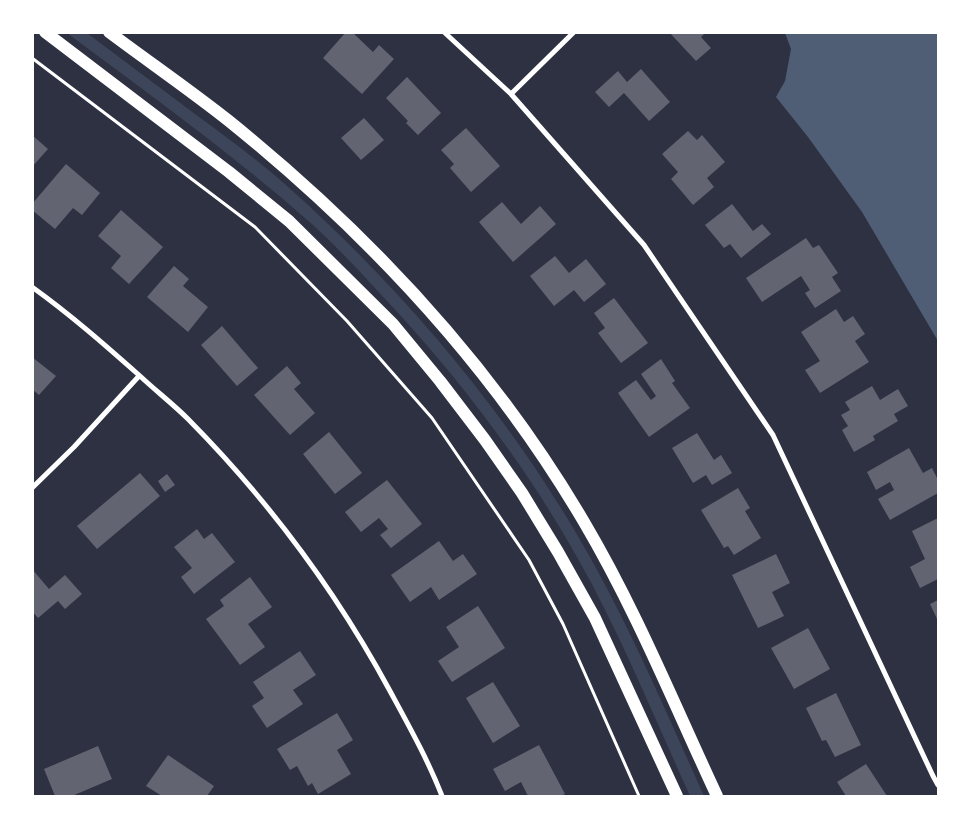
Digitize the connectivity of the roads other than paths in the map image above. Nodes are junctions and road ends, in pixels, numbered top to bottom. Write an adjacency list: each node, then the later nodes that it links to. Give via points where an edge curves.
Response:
1 (45, 32): 11 (main road, via 229,172 289,222 393,324 485,440 558,552 595,618)
2 (109, 32): 12 (main road, via 278,162 380,257 471,359 526,433 584,522 625,595)
3 (444, 32): 5 (street)
4 (574, 32): 5 (street)
5 (511, 94): 9 (street, via 644,245 774,435)
6 (32, 287): 7 (street, via 66,311)
7 (139, 376): 8 (street); 10 (street, via 187,418 229,462 313,566 377,667 431,768)
8 (32, 488)
9 (938, 785)
10 (442, 796)
11 (677, 796)
12 (716, 796)

